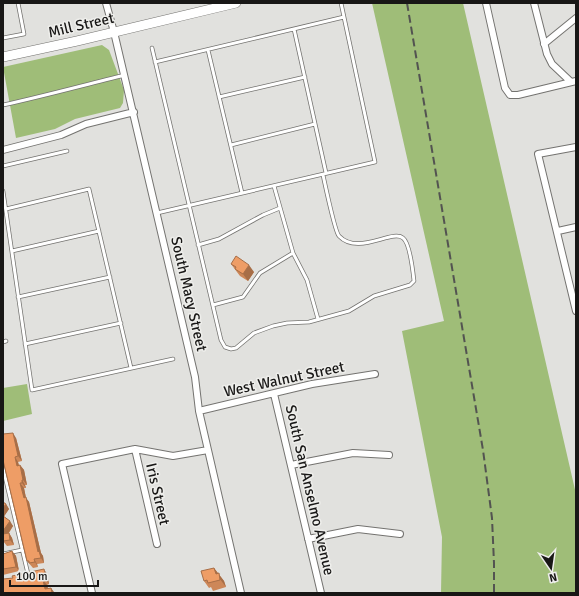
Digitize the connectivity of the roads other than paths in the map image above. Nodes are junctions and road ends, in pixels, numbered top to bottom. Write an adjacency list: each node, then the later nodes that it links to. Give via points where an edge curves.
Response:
1 (18, 3): 11 (lane, via 24,34)
2 (106, 3): 10 (street, South Macy Street)
3 (236, 3): 10 (main road, Mill Street)
4 (341, 3): 7 (lane)
5 (486, 3): 19 (street, via 505,88 510,95)
6 (534, 3): 12 (street)
7 (344, 17): 9 (lane); 29 (lane, via 375,162)
8 (576, 18): 12 (street)
9 (294, 29): 14 (lane); 18 (lane)
10 (114, 32): 15 (main road, Mill Street); 17 (street, South Macy Street)
11 (3, 38)
12 (544, 44): 19 (street, via 552,64)
13 (152, 48): 16 (lane)
14 (208, 50): 16 (lane); 20 (lane)
15 (3, 57)
16 (155, 62): 33 (lane)
17 (125, 75): 21 (lane); 22 (street, South Macy Street)
18 (305, 77): 20 (lane); 23 (lane)
19 (573, 81)
20 (219, 97): 24 (lane)
21 (3, 105)
22 (134, 112): 26 (street); 36 (street, South Macy Street)
23 (315, 124): 24 (lane); 29 (lane)
24 (230, 145): 32 (lane)
25 (576, 147): 39 (street, via 538,154)
26 (3, 150)
27 (67, 151): 28 (lane)
28 (3, 166)
29 (324, 174): 30 (lane); 48 (lane, via 338,235 352,244 403,237 414,281 410,285 374,296 349,311)
30 (274, 186): 32 (lane); 34 (lane)
31 (3, 191): 35 (lane)
32 (242, 193): 33 (lane)
33 (189, 206): 36 (lane); 40 (lane)
34 (280, 208): 40 (lane, via 219,239); 42 (lane)
35 (6, 209): 38 (lane, via 89,189); 41 (lane)
36 (157, 213): 55 (street, South Macy Street, via 195,377)
37 (576, 227): 39 (street)
38 (99, 231): 41 (lane); 43 (lane)
39 (558, 231): 45 (street)
40 (198, 245): 46 (lane)
41 (12, 251): 44 (lane)
42 (293, 253): 46 (lane, via 260,273 243,297); 48 (lane, via 307,280)
43 (110, 277): 44 (lane); 49 (lane)
44 (18, 297): 50 (lane)
45 (575, 302): 47 (street)
46 (213, 305): 48 (lane, via 221,340 225,347 231,349 236,348 254,332 287,323)
47 (576, 311)
48 (318, 319)
49 (121, 323): 50 (lane); 52 (lane)
50 (25, 344): 52 (lane, via 32,390)
51 (173, 359): 52 (lane)
52 (131, 368)
53 (375, 374): 54 (street, West Walnut Street, via 312,384)
54 (274, 394): 55 (street, West Walnut Street); 59 (street, South San Anselmo Avenue)
55 (199, 411): 57 (street, South Macy Street)
56 (135, 449): 57 (street, via 173,456); 63 (street, Iris Street); 69 (street, via 62,464)
57 (208, 450): 70 (street, South Macy Street)
58 (389, 455): 59 (street, via 353,453)
59 (291, 465): 62 (street, South San Anselmo Avenue)
60 (3, 468): 64 (lane)
61 (400, 534): 62 (street, via 358,529)
62 (308, 538): 71 (street, South San Anselmo Avenue)
63 (157, 544)
64 (22, 550): 65 (lane); 67 (lane)
65 (3, 554)
66 (34, 573): 67 (lane)
67 (28, 574): 68 (lane)
68 (22, 576)
69 (92, 593)
70 (241, 593)
71 (320, 593)

